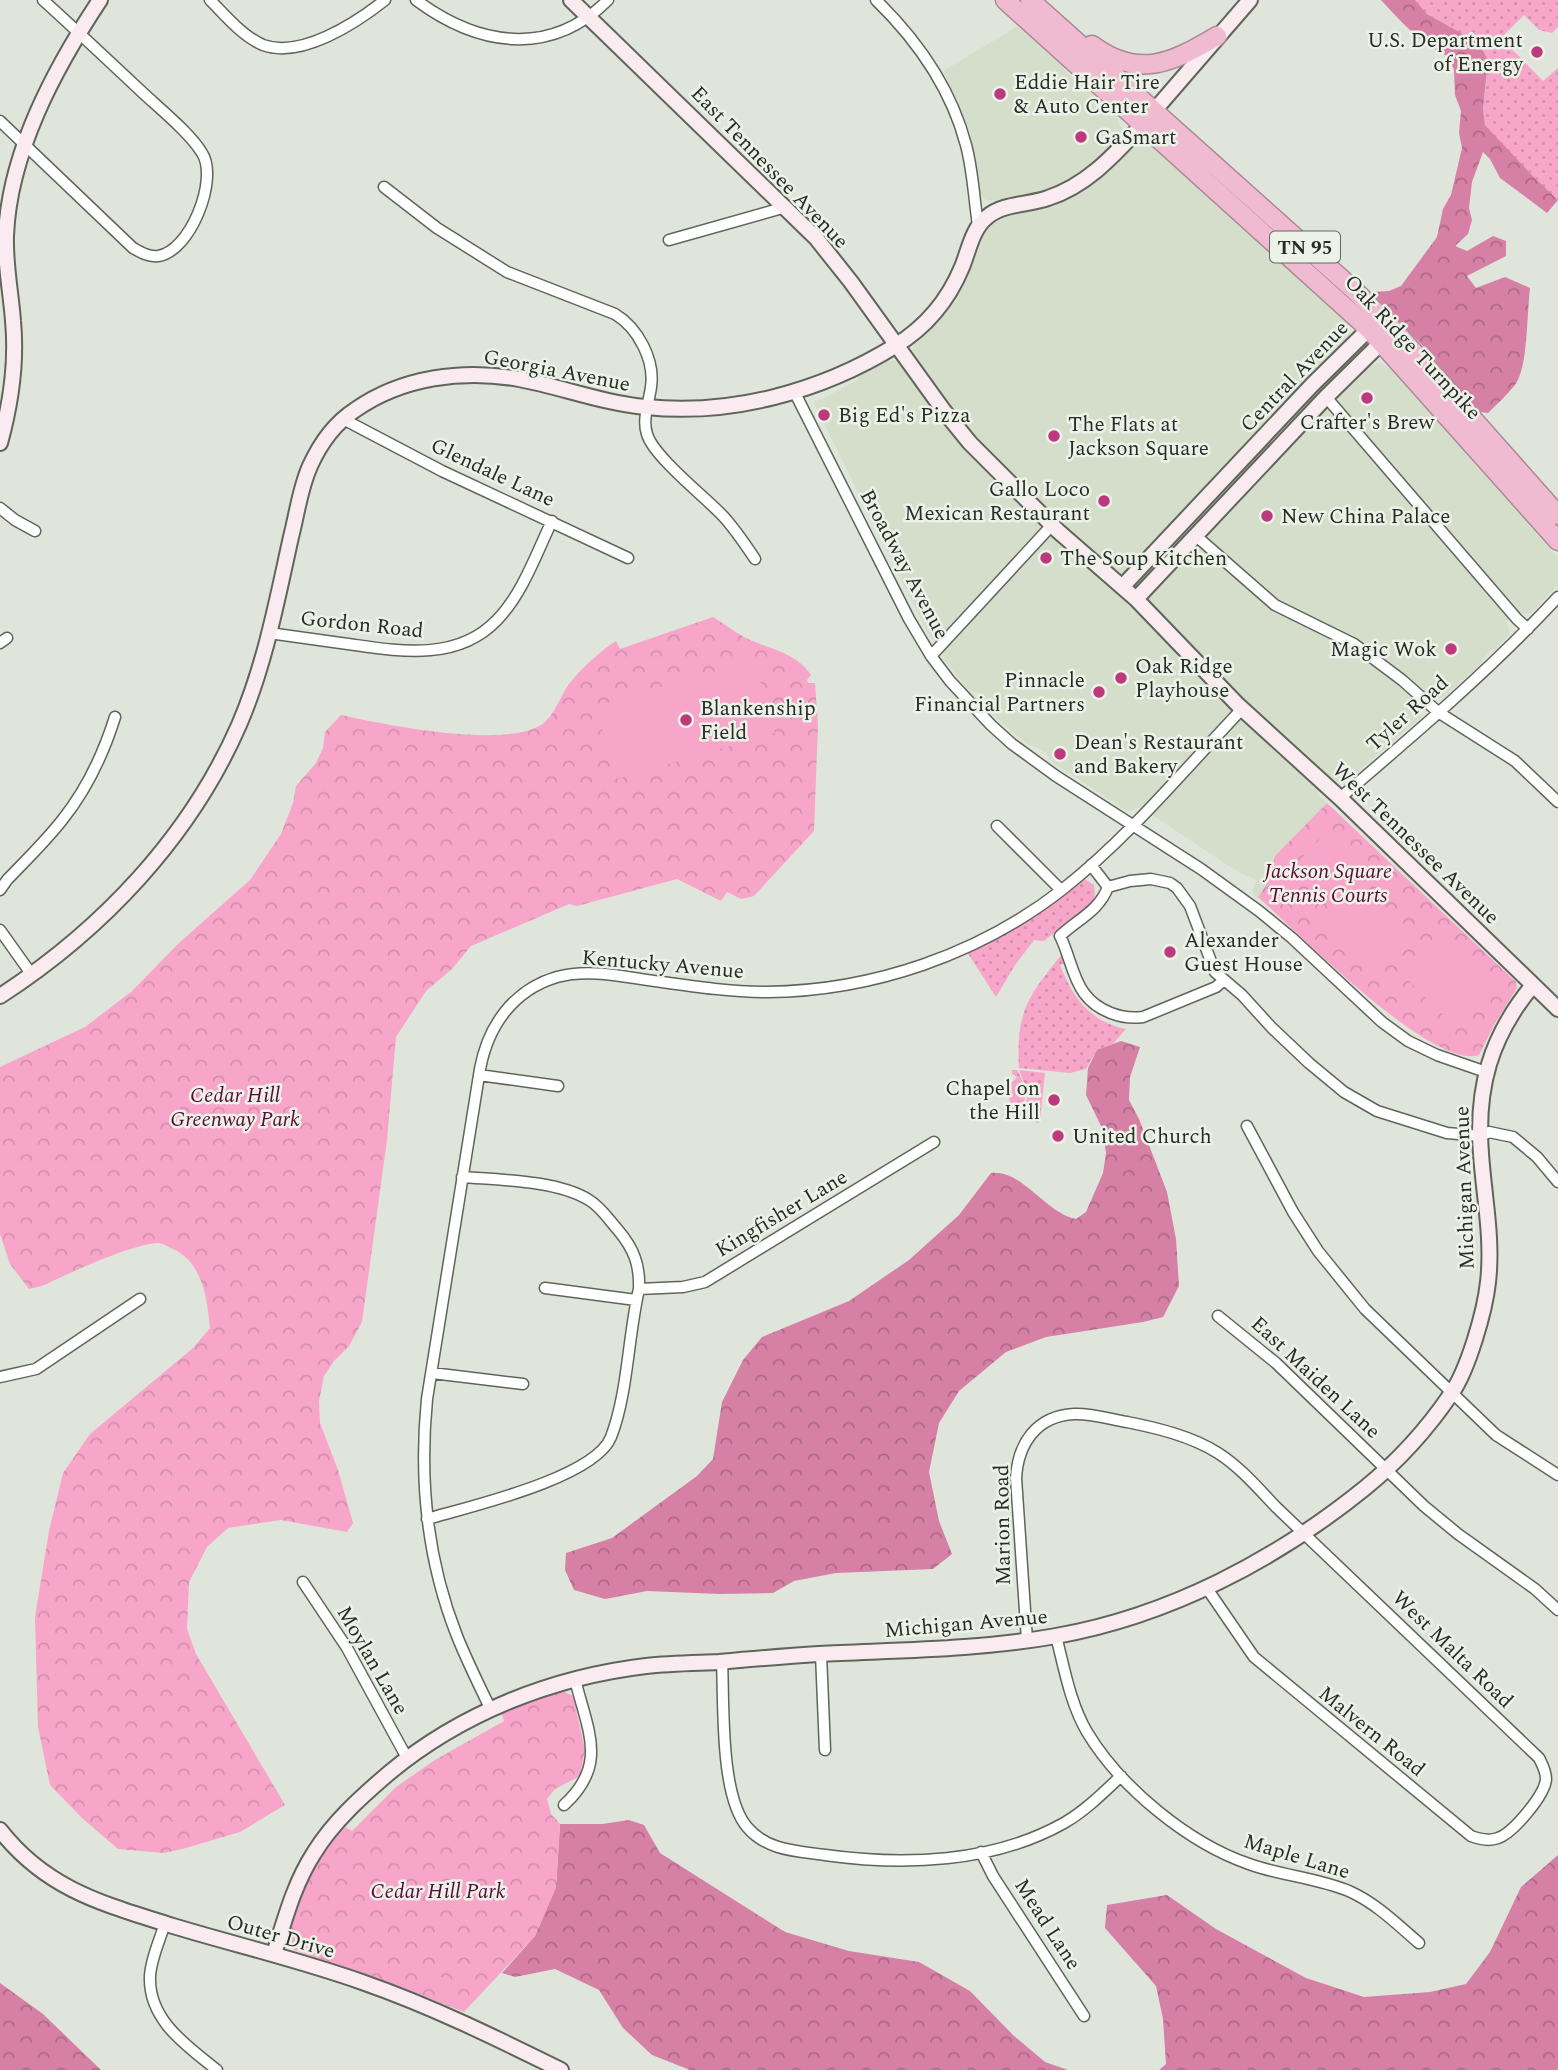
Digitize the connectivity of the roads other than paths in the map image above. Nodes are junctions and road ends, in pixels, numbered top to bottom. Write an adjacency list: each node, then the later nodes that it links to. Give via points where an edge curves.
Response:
1 (43, 0): 14 (street)
2 (100, 0): 14 (street)
3 (209, 0): 4 (street, via 255,41 274,48 300,47 326,37)
4 (385, 0)
5 (416, 0): 12 (street, via 452,24 506,40 549,36)
6 (571, 0): 12 (street, East Tennessee Avenue)
7 (608, 0): 12 (street)
8 (876, 0): 22 (street, via 935,70 951,102 966,147)
9 (1005, 0): 11 (highway, Oak Ridge Turnpike / TN 95)
10 (1250, 0): 15 (street)
11 (1030, 7): 13 (highway, Oak Ridge Turnpike / TN 95); 16 (highway, Oak Ridge Turnpike / TN 95)
12 (590, 18): 20 (street, East Tennessee Avenue)
13 (1049, 18): 15 (highway, via 1104,54 1132,64 1155,65 1181,58); 16 (highway, Oak Ridge Turnpike / TN 95)
14 (79, 33): 18 (street); 18 (street, via 203,155 206,187 196,217 172,251 145,254 133,248)
15 (1217, 36): 16 (street)
16 (1148, 117): 22 (street, via 1077,186 1045,200 995,211); 24 (highway, Oak Ridge Turnpike / TN 95)
17 (0, 121): 18 (street)
18 (25, 145): 21 (street)
19 (384, 187): 29 (street, via 437,228 507,272 623,319 640,339 648,359 652,383)
20 (786, 207): 23 (street); 25 (street, East Tennessee Avenue, via 816,238)
21 (4, 211): 32 (street, via 14,362)
22 (978, 226): 25 (street, Georgia Avenue, via 952,289 923,326)
23 (669, 240)
24 (1381, 330): 26 (street, Central Avenue); 28 (street, Central Avenue); 35 (highway, Oak Ridge Turnpike / TN 95); 41 (highway, Oak Ridge Turnpike / TN 95)
25 (896, 345): 27 (street, Georgia Avenue, via 844,374); 38 (street, East Tennessee Avenue, via 970,443)
26 (1312, 385): 28 (street); 31 (street, Central Avenue)
27 (794, 391): 29 (street, Georgia Avenue, via 707,407); 51 (street, Broadway Avenue)
28 (1326, 397): 33 (street, Central Avenue); 49 (street)
29 (648, 407): 30 (street, Georgia Avenue, via 518,379 469,374 389,391); 43 (street, via 645,425 652,446 723,516)
30 (343, 419): 36 (street, Glendale Lane); 50 (street, Georgia Avenue, via 307,473)
31 (1264, 437): 33 (street); 37 (street, Central Avenue)
32 (0, 443)
33 (1278, 448): 40 (street, Central Avenue)
34 (0, 508): 39 (street)
35 (1558, 515)
36 (552, 521): 42 (street, Glendale Lane); 50 (street, Gordon Road, via 513,598 495,621 469,641 429,651 403,651)
37 (1182, 522): 40 (street); 44 (street, Central Avenue)
38 (1052, 525): 46 (street, East Tennessee Avenue); 51 (street)
39 (35, 531)
40 (1195, 535): 45 (street, Central Avenue); 53 (street, via 1275,605 1354,644)
41 (1558, 541)
42 (628, 558)
43 (755, 559)
44 (1145, 562): 45 (street); 46 (street, Central Avenue)
45 (1159, 574): 48 (street, Central Avenue)
46 (1122, 587): 48 (street, East Tennessee Avenue)
47 (1558, 597): 49 (street, Tyler Road)
48 (1136, 599): 52 (street, East Tennessee Avenue)
49 (1528, 629): 53 (street, Tyler Road)
50 (269, 633): 64 (street, Georgia Avenue, via 239,725 169,841 112,907)
51 (931, 656): 57 (street, Broadway Avenue, via 1012,744)
52 (1242, 709): 55 (street, West Tennessee Avenue); 57 (street, Kentucky Avenue)
53 (1438, 712): 55 (street, Tyler Road); 56 (street, via 1515,761)
54 (115, 717): 61 (street, via 110,735 64,819)
55 (1340, 798): 66 (street, West Tennessee Avenue)
56 (1558, 802)
57 (1132, 824): 59 (street, Kentucky Avenue); 69 (street, Broadway Avenue, via 1259,911 1408,1041)
58 (998, 826): 62 (street)
59 (1091, 865): 60 (street); 62 (street, Kentucky Avenue)
60 (1108, 887): 65 (street, via 1151,879 1177,888 1190,906 1215,972); 65 (street, via 1099,906 1060,936 1084,993 1124,1017 1143,1017)
61 (0, 890)
62 (1061, 890): 70 (street, Kentucky Avenue, via 965,947 852,984 740,991 595,973 556,978 525,992 503,1013 482,1053)
63 (0, 930): 64 (street)
64 (32, 975): 67 (street, Georgia Avenue)
65 (1224, 981): 73 (street, via 1344,1092 1377,1111 1447,1133)
66 (1533, 985): 68 (street, West Tennessee Avenue); 69 (street, Michigan Avenue, via 1499,1034)
67 (0, 996)
68 (1558, 1009)
69 (1486, 1072): 73 (street, Michigan Avenue)
70 (479, 1075): 71 (street); 75 (street, Kentucky Avenue)
71 (558, 1086)
72 (1247, 1126): 85 (street, via 1318,1251 1372,1316)
73 (1481, 1136): 76 (street, via 1489,1132 1513,1137); 85 (street, Michigan Avenue, via 1488,1281 1479,1326)
74 (934, 1142): 78 (street, Kingfisher Lane, via 705,1282)
75 (463, 1177): 78 (street, via 556,1188 589,1200 622,1235 637,1259); 82 (street, Kentucky Avenue)
76 (1558, 1182)
77 (545, 1287): 80 (street)
78 (639, 1289): 80 (street)
79 (140, 1299): 83 (street, via 36,1369)
80 (636, 1300): 89 (street, via 619,1405 611,1438 601,1451 528,1489)
81 (1219, 1316): 87 (street, East Maiden Lane, via 1276,1363)
82 (432, 1373): 84 (street); 89 (street, Kentucky Avenue, via 424,1436)
83 (0, 1377)
84 (523, 1384)
85 (1452, 1394): 87 (street, Michigan Avenue); 88 (street, via 1508,1445)
86 (1048, 1421): 90 (street, West Malta Road, via 1075,1414 1188,1438 1231,1462); 95 (street, Marion Road, via 1025,1441 1017,1459)
87 (1386, 1469): 90 (street, Michigan Avenue); 93 (street, East Maiden Lane, via 1458,1534)
88 (1558, 1475)
89 (427, 1519): 99 (street, Kentucky Avenue, via 435,1567 453,1625)
90 (1305, 1533): 92 (street, Michigan Avenue); 103 (street, West Malta Road, via 1539,1758 1546,1780)
91 (303, 1582): 101 (street, Moylan Lane, via 347,1648)
92 (1206, 1587): 94 (street, Michigan Avenue, via 1123,1620); 103 (street, Malvern Road, via 1254,1657 1471,1836 1498,1839)
93 (1558, 1610)
94 (1056, 1636): 95 (street, Michigan Avenue); 102 (street, Maple Lane, via 1086,1730)
95 (1027, 1640): 96 (street, Michigan Avenue)
96 (821, 1654): 97 (street, Michigan Avenue); 100 (street)
97 (722, 1661): 98 (street, Michigan Avenue, via 650,1666); 106 (street, via 731,1794 741,1818 756,1836 784,1849 867,1861 908,1862)
98 (575, 1679): 99 (street, Michigan Avenue); 104 (street, via 592,1766)
99 (491, 1710): 101 (street, Michigan Avenue)
100 (825, 1750)
101 (407, 1758): 109 (street, Michigan Avenue, via 343,1816 314,1852 294,1889)
102 (1121, 1776): 106 (street, via 1064,1823); 108 (street, Maple Lane, via 1161,1813 1205,1843 1267,1871 1352,1893 1374,1905)
103 (1535, 1804)
104 (564, 1805)
105 (0, 1830): 107 (street, Outer Drive, via 31,1862 82,1896)
106 (981, 1852): 110 (street, Mead Lane)
107 (165, 1923): 109 (street, Outer Drive); 111 (street, via 150,1974 153,2000 177,2037)
108 (1419, 1943)
109 (274, 1954): 112 (street, Outer Drive, via 452,2017)
110 (1084, 2016)
111 (218, 2070)
112 (561, 2070)

